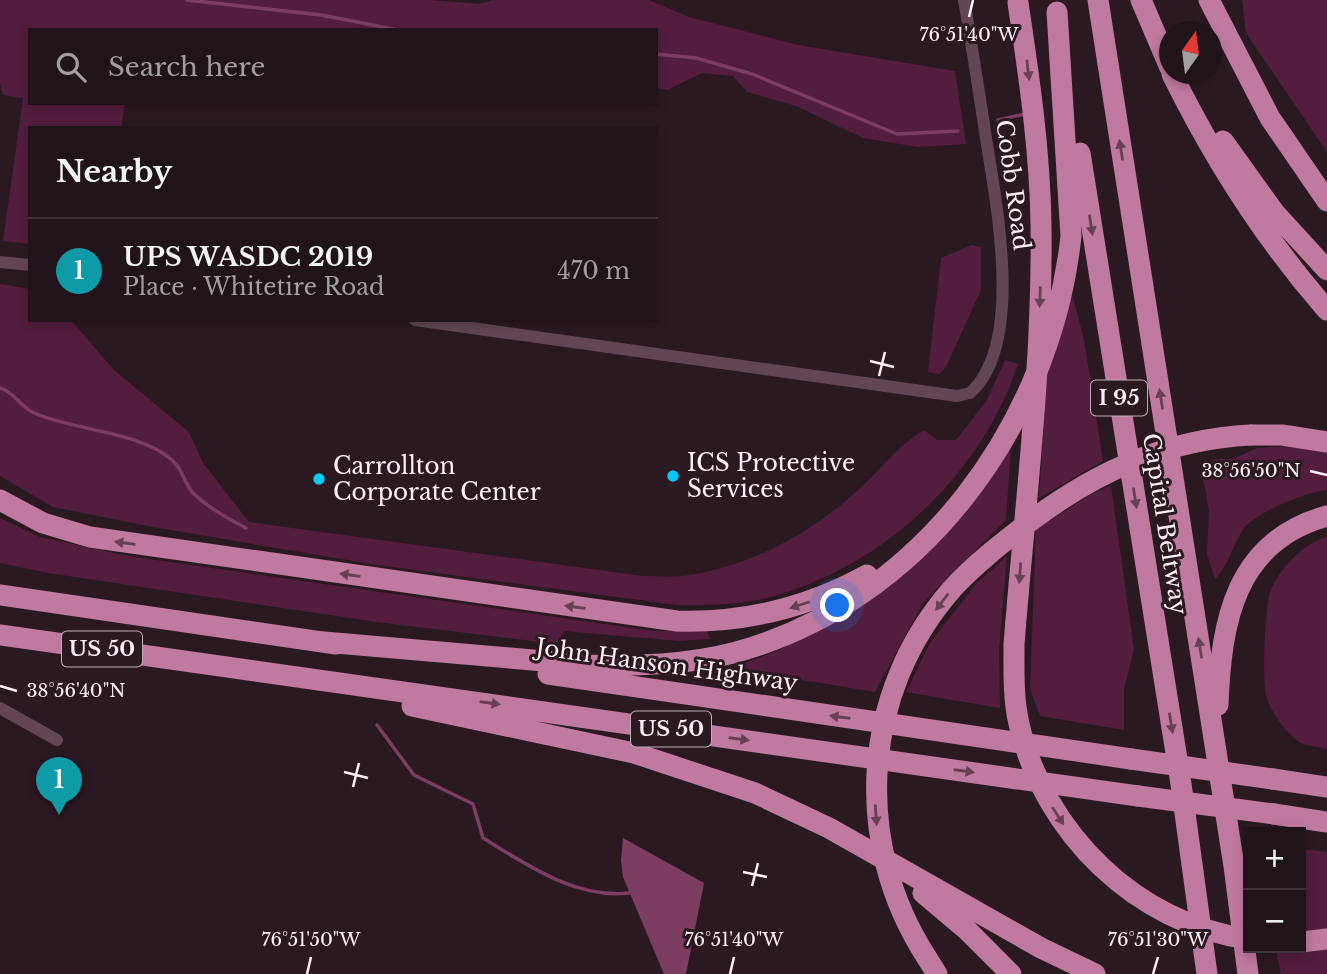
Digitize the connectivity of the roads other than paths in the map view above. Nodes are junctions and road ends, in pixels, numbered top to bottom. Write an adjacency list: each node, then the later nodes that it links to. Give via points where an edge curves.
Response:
1 (964, 0): 17 (street, Cobb Road, via 1003,257 1001,312 983,374 970,393 957,396)
2 (1098, 0): 28 (highway, Capital Beltway / I 95, one-way to 2)
3 (1141, 0): 9 (highway)
4 (1153, 0): 8 (highway)
5 (1209, 0): 12 (highway, via 1270,117)
6 (1018, 1): 34 (highway, one-way to 34, bridge, via 1035,124 1041,226 1037,351 1014,644 1019,723 1041,788 1088,854 1153,906 1191,924)
7 (1056, 6): 21 (highway, via 1071,215 1068,266 1031,389 989,466); 40 (highway, Capital Beltway / I 95, one-way to 40)
8 (1162, 21)
9 (1159, 42)
10 (1177, 84): 16 (highway, via 1257,220)
11 (1191, 84): 15 (highway, via 1238,164)
12 (1327, 201)
13 (0, 262): 14 (street)
14 (28, 265)
15 (1327, 270)
16 (1327, 310)
17 (429, 322)
18 (1327, 442): 37 (highway, one-way to 37, bridge, via 1251,435 1185,442 1149,453 1052,505 952,589 909,653 887,709 875,793 881,850 890,880)
19 (0, 500): 21 (highway, one-way to 19, via 875,570 820,598 764,614 706,622 651,618 89,537 43,523)
20 (1327, 516): 28 (highway, via 1284,533 1263,550 1235,595 1222,654)
21 (942, 521): 24 (highway, via 878,582 827,615 762,643 703,659 590,665)
22 (0, 595): 24 (highway, John Hanson Highway / US 50)
23 (0, 635): 25 (highway, US 50)
24 (324, 642): 30 (highway, John Hanson Highway / US 50, one-way to 24, bridge)
25 (204, 663): 32 (highway, US 50, one-way to 32, bridge); 33 (highway, via 634,753 755,793)
26 (0, 708): 27 (street)
27 (57, 740)
28 (1218, 763): 41 (highway, Capital Beltway / I 95)
29 (1327, 778): 30 (highway)
30 (1273, 779): 31 (highway, John Hanson Highway / US 50)
31 (1327, 787)
32 (1327, 822)
33 (829, 828): 38 (highway, via 929,897); 39 (highway)
34 (1243, 938)
35 (1327, 939): 36 (highway)
36 (1306, 941)
37 (932, 966)
38 (1011, 974)
39 (1095, 974)
40 (1208, 974)
41 (1248, 974)

